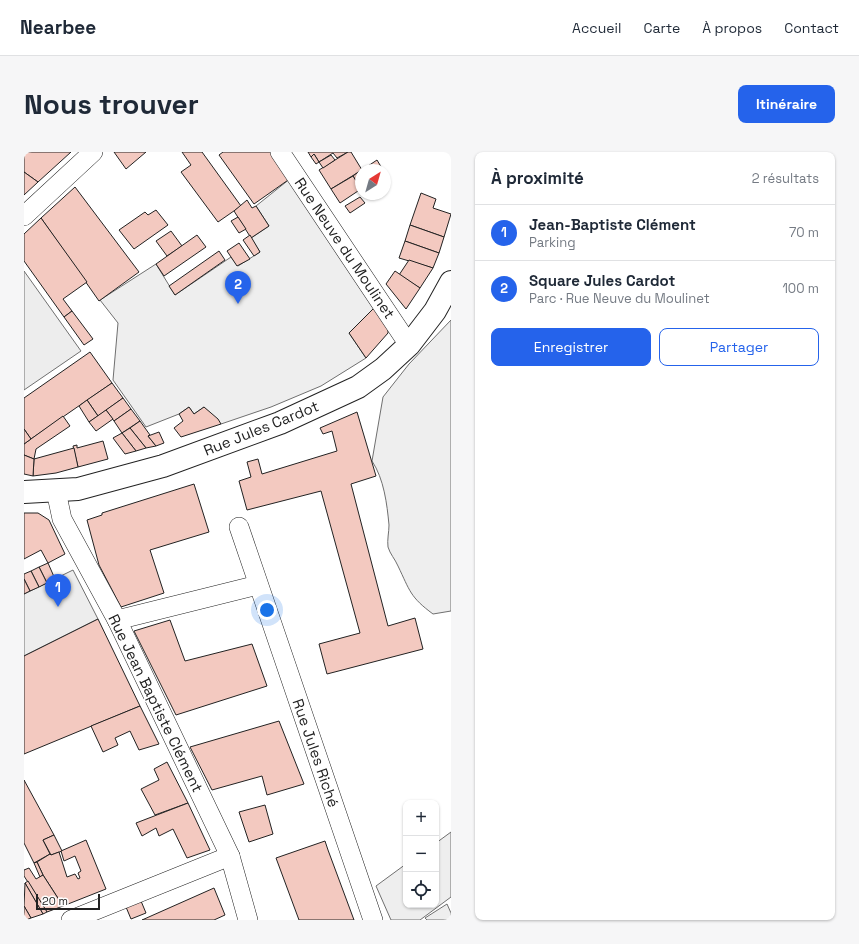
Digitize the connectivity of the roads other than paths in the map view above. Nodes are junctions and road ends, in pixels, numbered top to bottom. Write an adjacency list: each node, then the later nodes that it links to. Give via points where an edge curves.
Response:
1 (93, 152): 3 (street)
2 (280, 152): 5 (street, Rue Neuve du Moulinet)
3 (24, 216)
4 (451, 282): 5 (main road, Rue Jules Cardot, via 435,311)
5 (409, 345): 6 (main road, Rue Jules Cardot, via 358,387 280,423 163,466 78,489)
6 (56, 491): 7 (main road, Rue Jules Cardot); 10 (street, Rue Jean Baptiste Clément, via 62,520)
7 (24, 492)
8 (239, 527): 9 (street, Rue Jules Riché)
9 (258, 585): 10 (street); 14 (street, Rue Jules Riché)
10 (117, 620): 11 (street, Rue Jean Baptiste Clément)
11 (230, 856): 12 (street); 13 (street, Rue Jean Baptiste Clément)
12 (71, 920)
13 (248, 920)
14 (373, 920)

